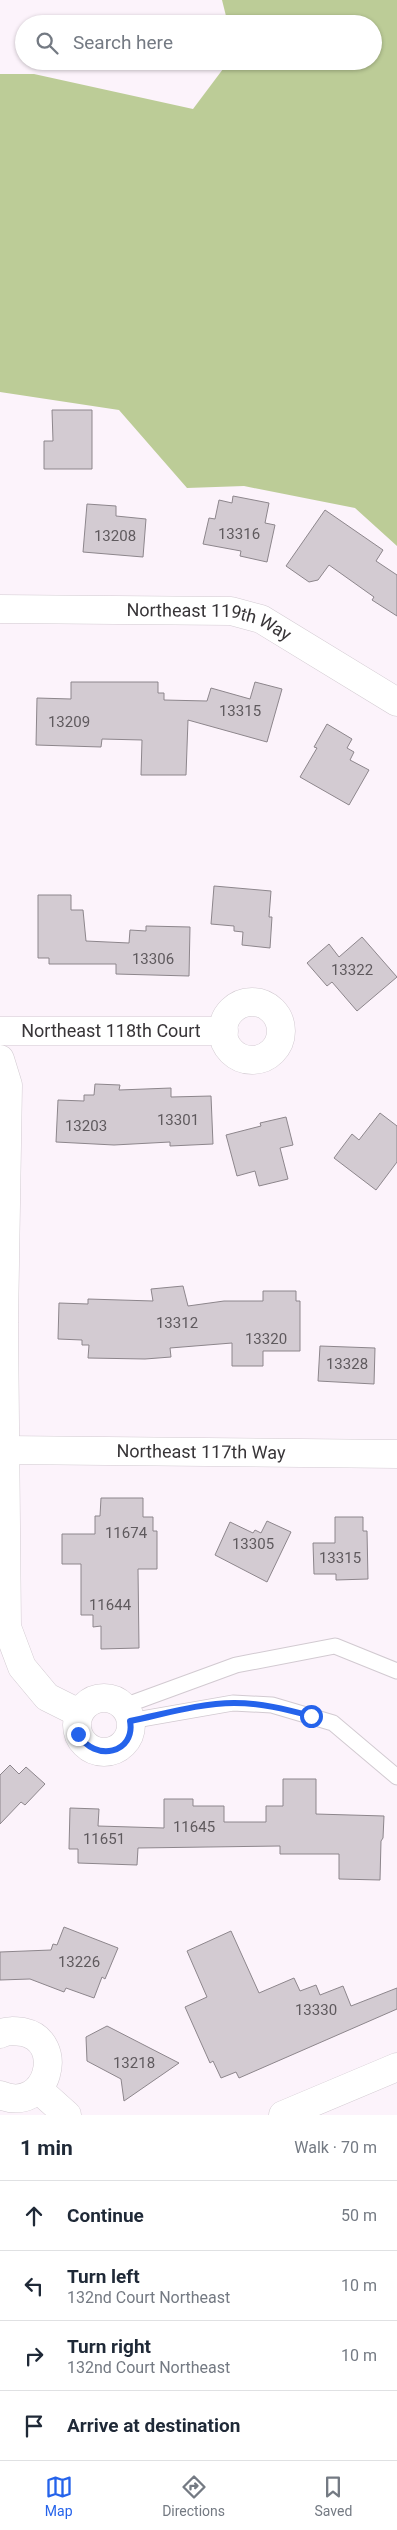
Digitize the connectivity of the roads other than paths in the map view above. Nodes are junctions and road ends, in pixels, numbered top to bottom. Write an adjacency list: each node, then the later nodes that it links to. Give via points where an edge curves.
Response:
1 (0, 609): 2 (street, Northeast 119th Way, via 231,611 261,619)
2 (397, 702)
3 (0, 1031): 4 (street, Northeast 118th Court)
4 (224, 1031)
5 (0, 1059): 6 (street, via 8,1085)
6 (3, 1284): 7 (street)
7 (2, 1323): 8 (street)
8 (6, 1450): 9 (street, Northeast 117th Way); 11 (street, via 6,1627 22,1667 47,1697)
9 (397, 1454)
10 (397, 1671): 12 (lane, via 335,1646 236,1665)
11 (79, 1713): 12 (street, via 85,1705 100,1698 115,1700); 12 (street, via 76,1723 80,1739 92,1750 102,1752 113,1751 129,1737)
12 (127, 1714): 13 (lane, via 232,1703 272,1705 333,1723)
13 (397, 1777)
14 (0, 2034): 16 (street, via 26,2033 44,2047 48,2069)
15 (397, 2067): 19 (street)
16 (38, 2089): 17 (street, via 29,2096 18,2098); 18 (street)
17 (0, 2095)
18 (66, 2115)
19 (283, 2115)

